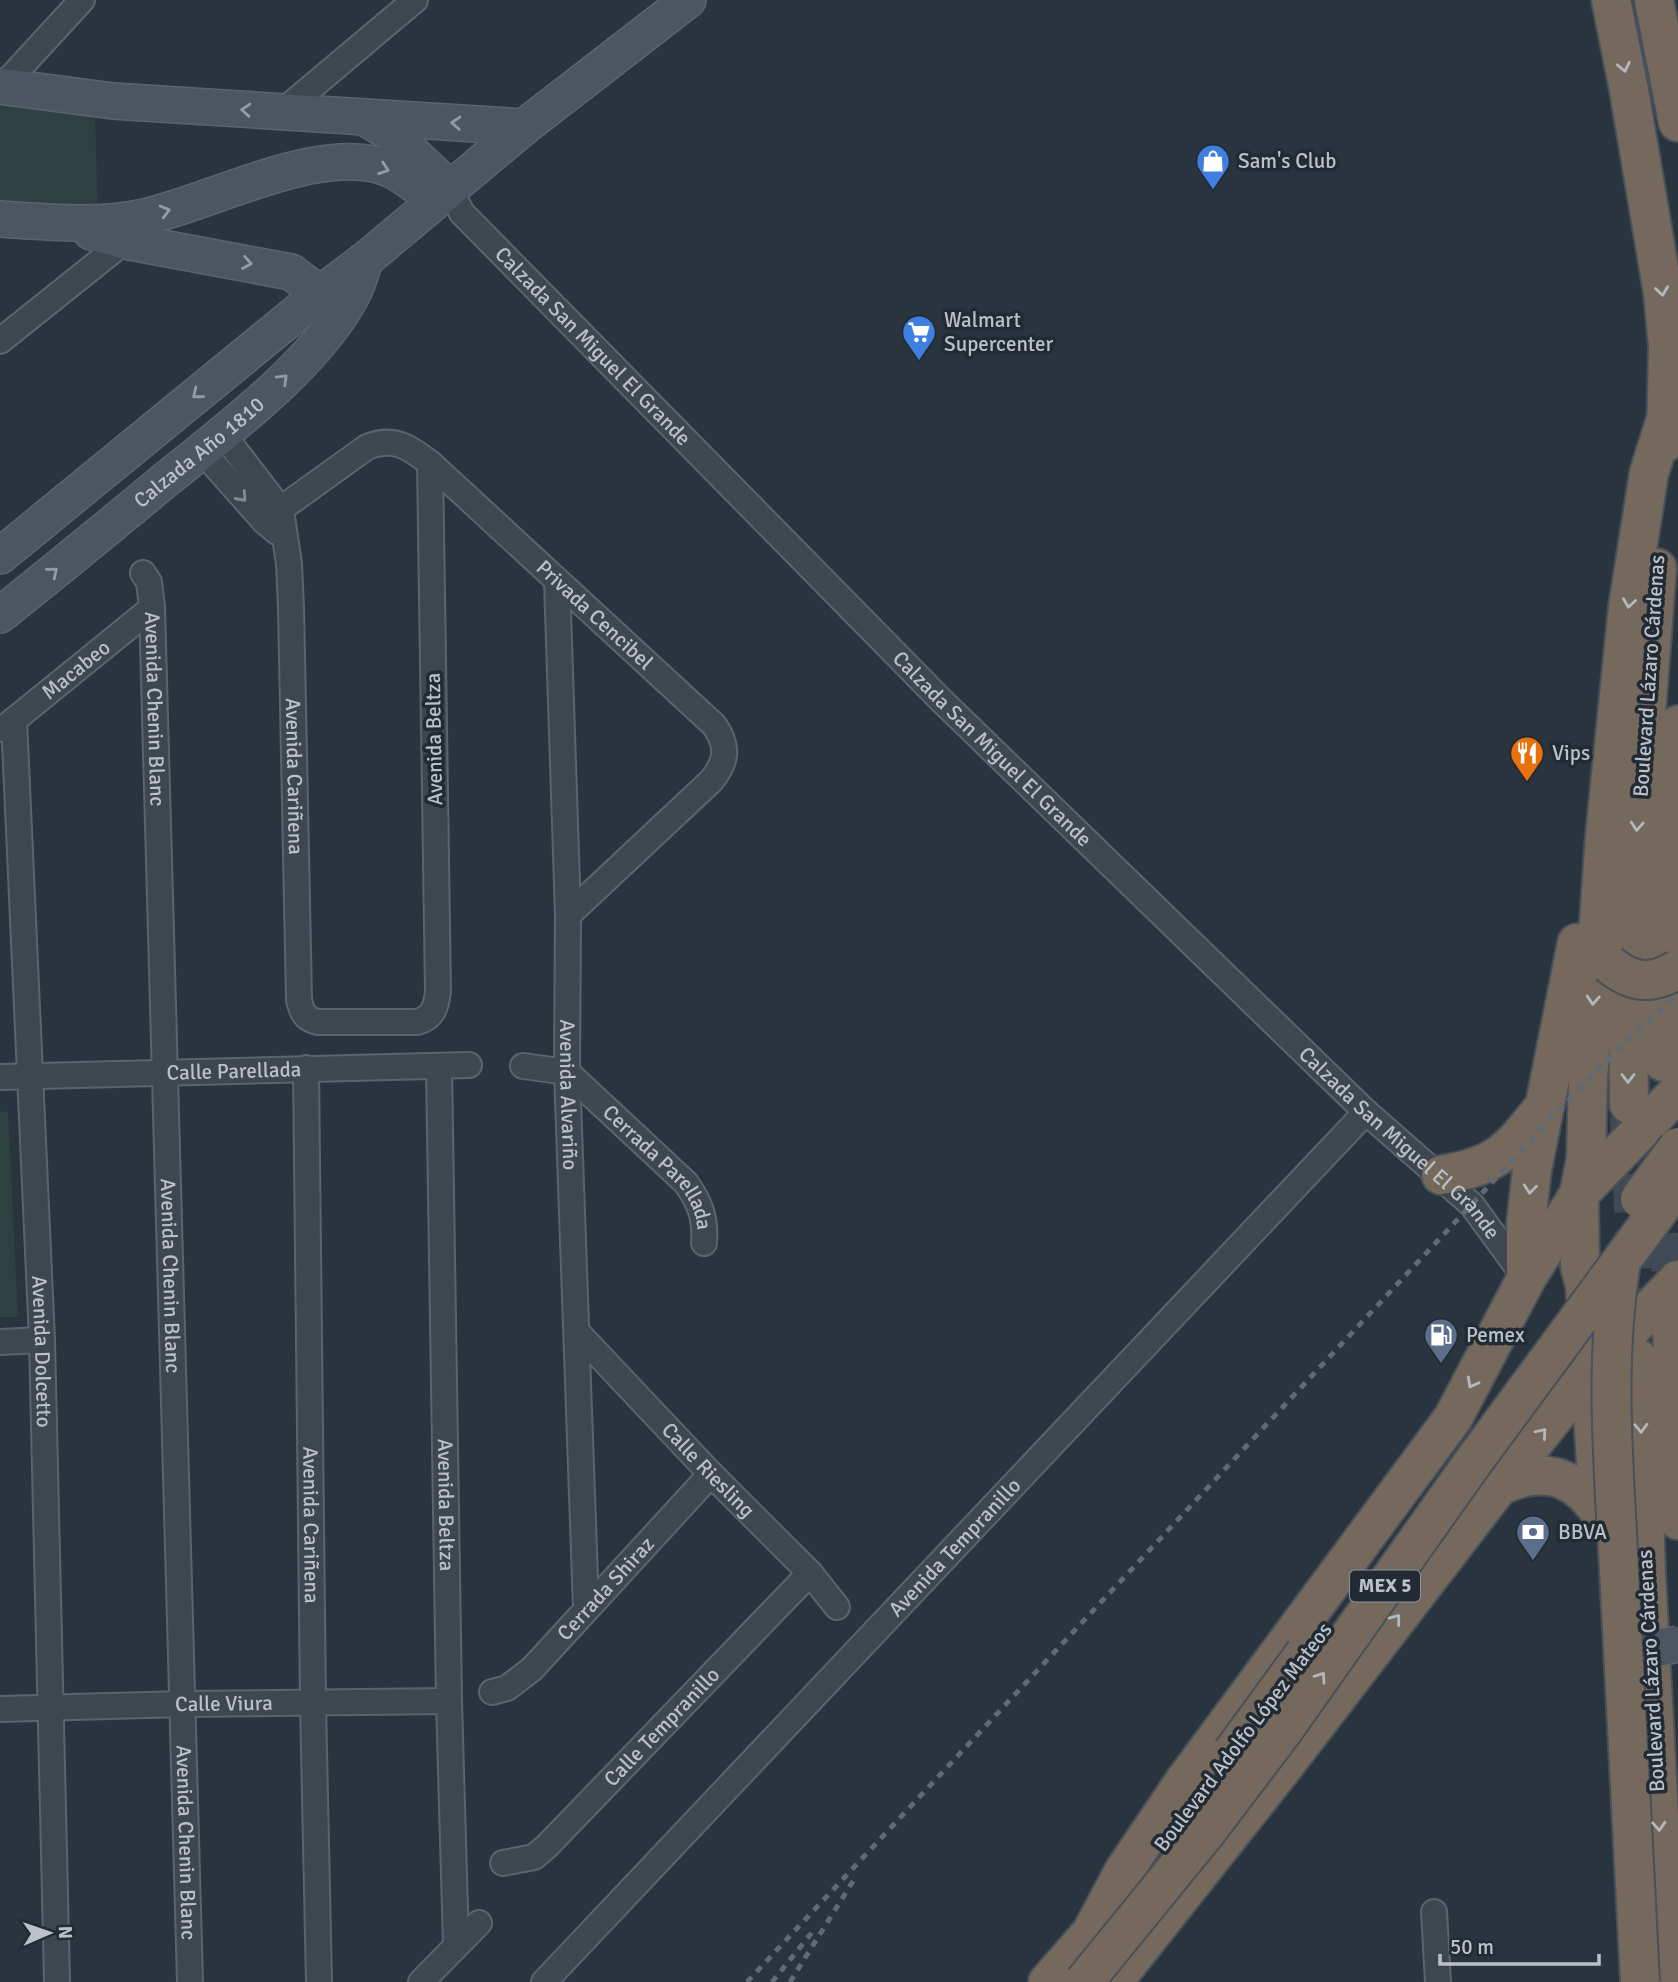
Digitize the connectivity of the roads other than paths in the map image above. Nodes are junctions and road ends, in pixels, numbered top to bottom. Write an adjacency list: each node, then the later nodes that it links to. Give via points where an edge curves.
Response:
1 (82, 0): 6 (street)
2 (415, 0): 7 (street)
3 (688, 0): 10 (street, Calzada Año 1810)
4 (1611, 0): 18 (highway, Boulevard Lázaro Cárdenas, one-way to 18, via 1662,293 1668,346)
5 (1654, 0): 9 (highway)
6 (1, 86): 7 (street, Calzada San Miguel El Grande, one-way to 6, via 113,101)
7 (282, 113): 8 (street, Calzada San Miguel El Grande)
8 (363, 117): 10 (street, one-way to 8); 11 (street, Calzada San Miguel El Grande, via 392,134)
9 (1678, 122)
10 (524, 127): 11 (street, Calzada Año 1810)
11 (449, 200): 13 (street, Calzada San Miguel El Grande, one-way to 11, via 145,217 288,172 338,163 376,165); 15 (street, Calzada Año 1810); 44 (street, Calzada San Miguel El Grande, via 942,701)
12 (0, 219): 13 (street, Calzada San Miguel El Grande)
13 (61, 223): 14 (street)
14 (125, 241): 16 (street, one-way to 16, via 292,272 307,284); 17 (street)
15 (365, 260): 16 (street, Calzada Año 1810); 19 (street, Calzada Año 1810, one-way to 15, via 325,335 355,290)
16 (314, 298): 22 (street, Calzada Año 1810, one-way to 22)
17 (0, 341)
18 (1667, 416): 29 (highway, one-way to 29, via 1650,473 1629,607); 45 (highway, Boulevard Lázaro Cárdenas, one-way to 45, via 1632,900 1628,1008)
19 (212, 442): 21 (street, Avenida Cariñena); 26 (street, Calzada Año 1810, one-way to 19)
20 (430, 463): 21 (street, Privada Cencibel, via 407,446 377,443); 24 (street, Privada Cencibel); 33 (street, Avenida Beltza, via 436,1007 425,1020 416,1022 318,1022)
21 (272, 515): 33 (street, Avenida Cariñena, via 285,539 291,608)
22 (0, 556)
23 (143, 573): 25 (street, Avenida Chenin Blanc, via 149,582)
24 (557, 582): 30 (street, Avenida Alvariño); 30 (street, Privada Cencibel, via 715,726 726,750 724,763 712,781)
25 (152, 608): 28 (street, Macabeo); 38 (street, Avenida Chenin Blanc)
26 (0, 615)
27 (1678, 725): 42 (highway, Boulevard Lázaro Cárdenas, via 1670,818)
28 (7, 726): 40 (street, Avenida Dolcetto)
29 (1605, 835): 31 (highway); 43 (highway, via 1584,908)
30 (568, 915): 39 (street, Avenida Alvariño)
31 (1603, 955): 32 (highway, bridge, via 1620,973 1634,979 1656,979); 50 (highway, one-way to 50)
32 (1678, 969)
33 (302, 1012)
34 (469, 1065): 35 (street, Calle Parellada)
35 (439, 1066): 37 (street, Calle Parellada); 71 (street, Avenida Beltza)
36 (523, 1066): 39 (street)
37 (306, 1068): 38 (street, Calle Parellada); 72 (street, Avenida Cariñena)
38 (165, 1071): 40 (street, Calle Parellada); 73 (street, Avenida Chenin Blanc)
39 (567, 1072): 52 (street, Cerrada Parellada, via 686,1183 704,1215); 56 (street, Avenida Alvariño)
40 (31, 1076): 41 (street, Calle Parellada); 57 (street, Avenida Dolcetto)
41 (0, 1077)
42 (1671, 1077): 45 (highway)
43 (1543, 1108): 48 (highway, via 1505,1152 1472,1170); 53 (highway, one-way to 53, via 1526,1223)
44 (1366, 1112): 48 (street, Calzada San Miguel El Grande); 85 (street, Avenida Tempranillo)
45 (1633, 1118): 46 (highway); 50 (highway)
46 (1678, 1136)
47 (1678, 1147): 51 (highway, Boulevard Adolfo López Mateos / MEX 5, bridge)
48 (1441, 1175): 53 (street, Calzada San Miguel El Grande, via 1472,1205)
49 (1678, 1184): 87 (highway, Boulevard Adolfo López Mateos / MEX 5, one-way to 49, bridge, via 1282,1732)
50 (1579, 1194): 53 (highway); 54 (highway, via 1580,1266)
51 (1630, 1213): 79 (highway, Boulevard Adolfo López Mateos / MEX 5, bridge, via 1232,1753); 91 (highway, bridge, via 1617,1283 1612,1376)
52 (704, 1242)
53 (1526, 1279): 79 (highway, one-way to 79, via 1453,1418 1184,1782 1124,1871)
54 (1585, 1286): 55 (highway, via 1611,1306); 60 (highway)
55 (1672, 1299): 60 (highway); 63 (highway)
56 (578, 1333): 61 (street, Calle Riesling); 66 (street, Avenida Alvariño)
57 (42, 1340): 58 (street); 74 (street, Avenida Dolcetto)
58 (0, 1342)
59 (1639, 1359): 92 (highway, Boulevard Lázaro Cárdenas, one-way to 92)
60 (1590, 1373): 62 (highway, one-way to 60); 64 (highway)
61 (711, 1474): 65 (street, Calle Riesling); 66 (street, Cerrada Shiraz)
62 (1499, 1486): 64 (highway, via 1520,1476 1555,1478 1581,1489); 88 (highway, one-way to 62)
63 (1678, 1506)
64 (1599, 1511): 69 (highway)
65 (810, 1573): 67 (street, Calle Riesling); 76 (street, Calle Tempranillo, via 547,1846 534,1857)
66 (586, 1608): 70 (street, Cerrada Shiraz, via 525,1675)
67 (838, 1608)
68 (1678, 1644): 69 (street, bridge)
69 (1615, 1656): 90 (highway)
70 (492, 1692)
71 (449, 1701): 72 (street, Calle Viura); 80 (street, Avenida Beltza)
72 (313, 1703): 73 (street, Calle Viura); 83 (street, Avenida Cariñena)
73 (183, 1704): 74 (street, Calle Viura); 82 (street, Avenida Chenin Blanc)
74 (52, 1708): 75 (street, Calle Viura); 81 (street, Avenida Dolcetto)
75 (0, 1709)
76 (503, 1863)
77 (1434, 1912): 89 (street)
78 (479, 1923): 80 (street)
79 (1089, 1937): 86 (highway, Boulevard Adolfo López Mateos / MEX 5)
80 (456, 1945): 84 (street)
81 (57, 1982)
82 (190, 1982)
83 (319, 1982)
84 (421, 1982)
85 (544, 1982)
86 (1048, 1982)
87 (1084, 1982)
88 (1113, 1982)
89 (1438, 1982)
90 (1624, 1982)
91 (1640, 1982)
92 (1668, 1982)

